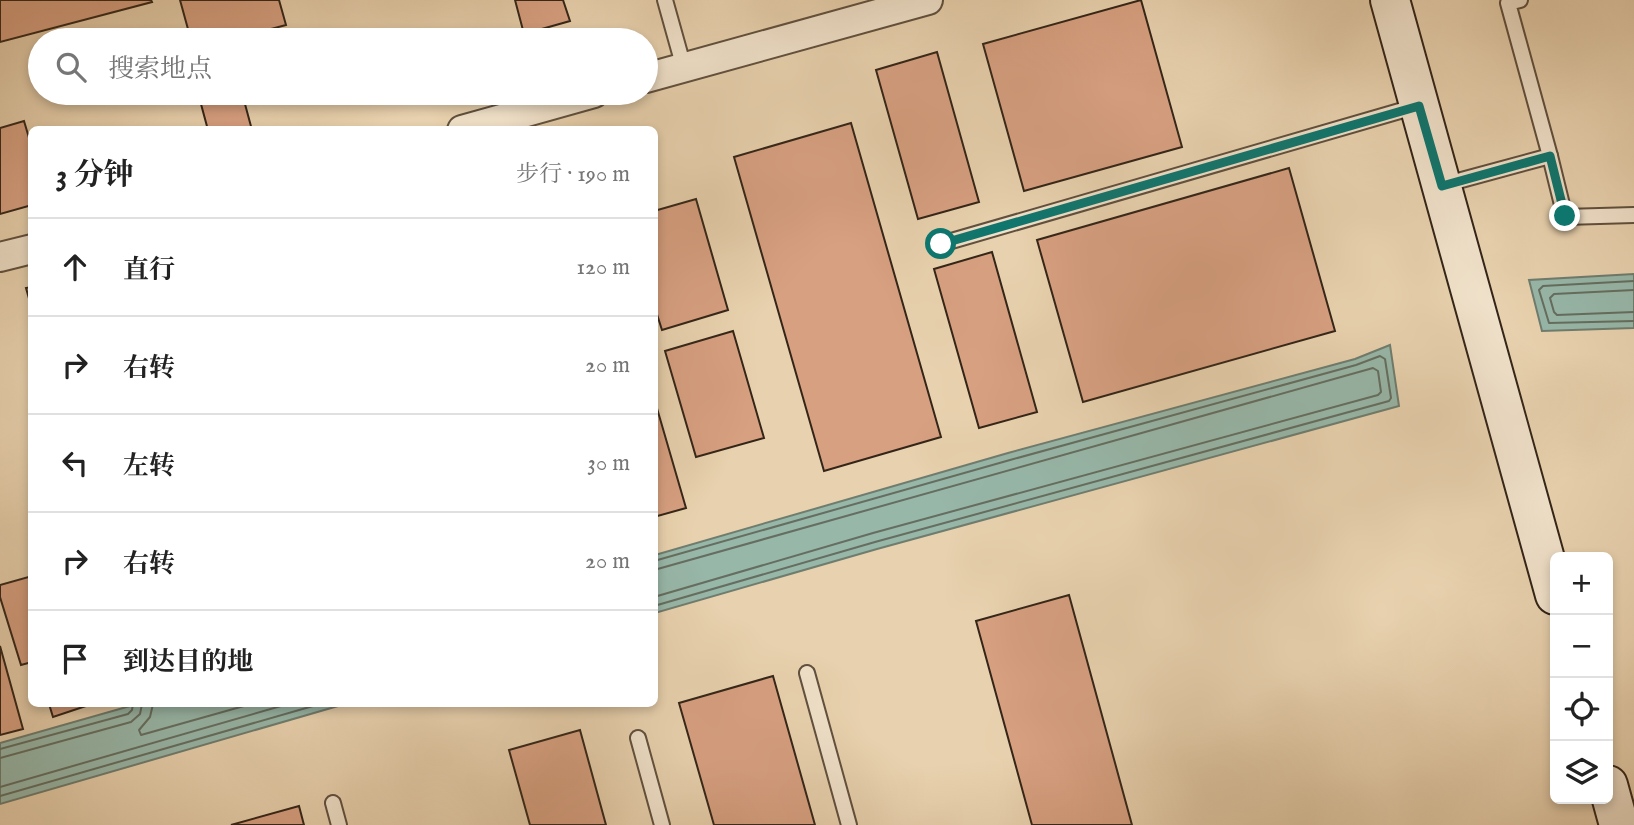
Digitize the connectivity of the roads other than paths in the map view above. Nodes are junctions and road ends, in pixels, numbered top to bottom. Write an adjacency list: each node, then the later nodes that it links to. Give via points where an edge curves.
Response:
1 (665, 0): 5 (lane)
2 (928, 0): 5 (street)
3 (1390, 0): 8 (street)
4 (1520, 0): 10 (lane, via 1508,3)
5 (684, 68): 6 (street)
6 (658, 75)
7 (556, 105): 9 (street)
8 (1419, 106): 11 (street); 13 (lane)
9 (493, 125)
10 (1550, 156): 11 (lane); 12 (lane, via 1565,216)
11 (1442, 186): 16 (street)
12 (1634, 215)
13 (941, 244)
14 (28, 250): 15 (street)
15 (0, 257)
16 (1550, 577)
17 (807, 673): 23 (lane)
18 (638, 738): 22 (lane)
19 (332, 803): 21 (lane)
20 (1613, 803): 24 (street)
21 (339, 825)
22 (662, 825)
23 (849, 825)
24 (1619, 825)

